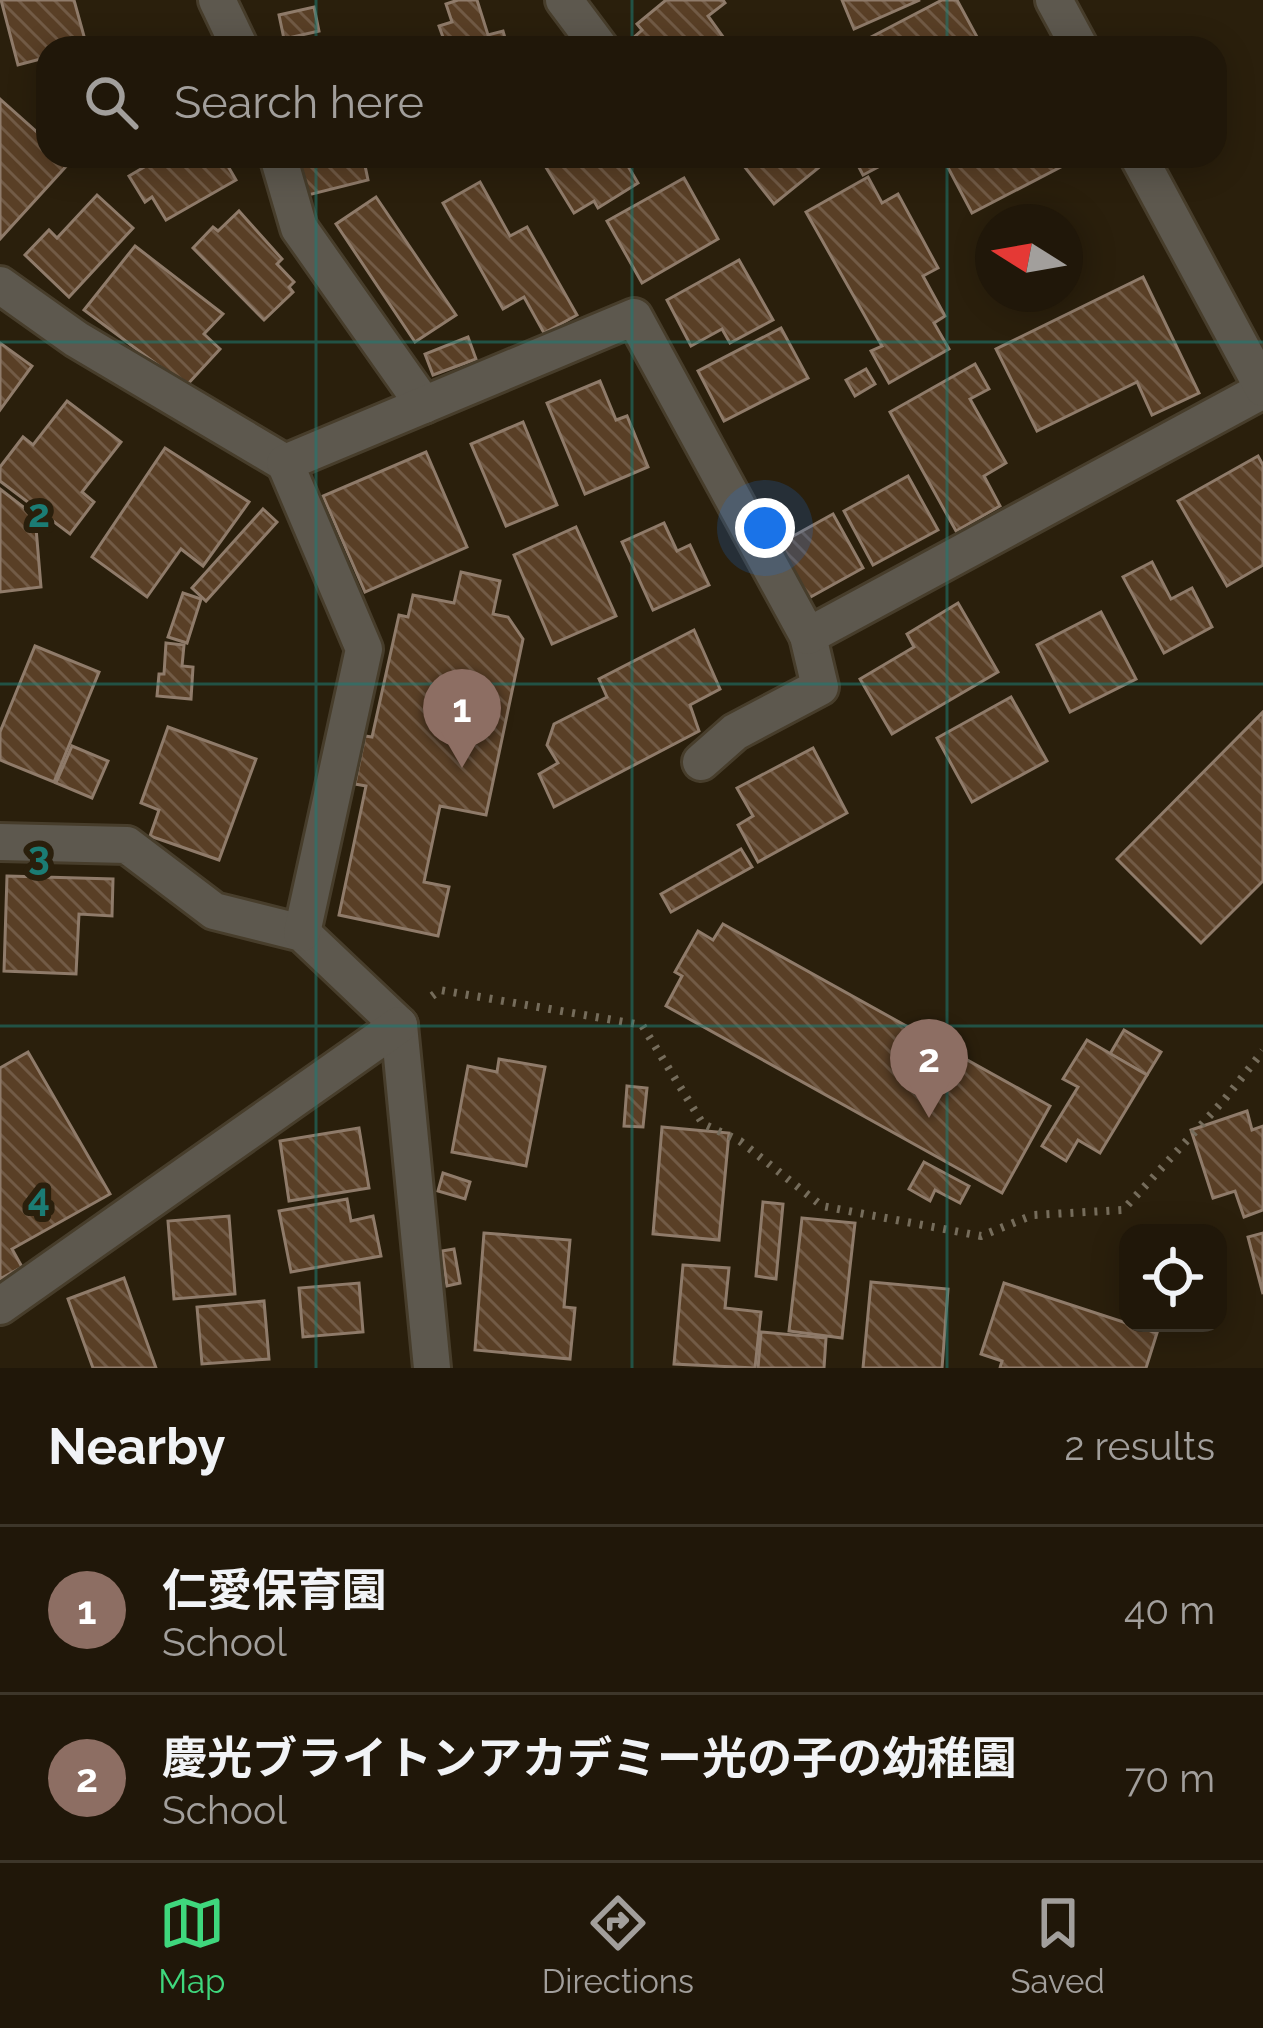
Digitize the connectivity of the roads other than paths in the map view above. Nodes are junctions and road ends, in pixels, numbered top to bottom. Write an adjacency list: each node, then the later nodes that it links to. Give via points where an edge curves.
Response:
1 (217, 0): 4 (street)
2 (564, 0): 5 (street)
3 (1054, 0): 6 (street)
4 (234, 36)
5 (591, 36)
6 (1074, 36)
7 (282, 168): 11 (street, via 299,227)
8 (1144, 168): 10 (street)
9 (0, 285): 12 (street)
10 (1263, 389): 13 (street)
11 (424, 405): 12 (street); 13 (street, via 634,317)
12 (285, 463): 16 (street, via 364,649)
13 (808, 636): 14 (street, via 820,687 735,732)
14 (701, 762)
15 (0, 842): 16 (street, via 127,845 214,911)
16 (302, 933): 17 (street)
17 (399, 1025): 18 (street); 19 (street)
18 (0, 1306)
19 (432, 1368)

